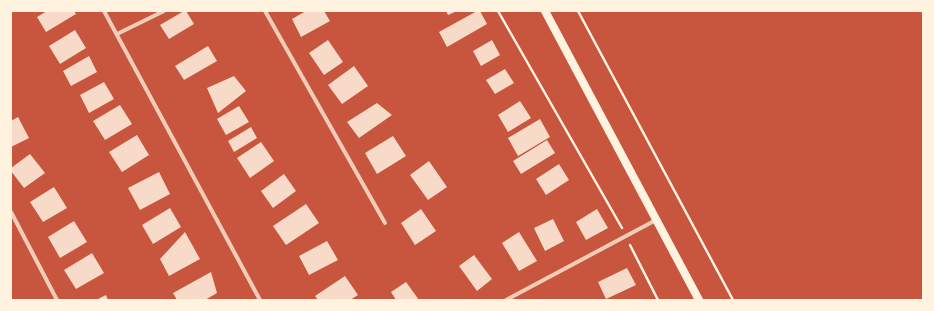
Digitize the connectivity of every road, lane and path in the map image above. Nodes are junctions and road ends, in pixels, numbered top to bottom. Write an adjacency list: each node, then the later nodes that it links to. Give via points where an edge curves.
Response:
1 (104, 11): 7 (street)
2 (164, 11): 7 (street)
3 (265, 11): 10 (street)
4 (498, 11): 11 (path)
5 (545, 11): 9 (main road)
6 (578, 11): 17 (path)
7 (117, 34): 13 (street)
8 (11, 212): 12 (street)
9 (656, 220): 11 (street); 16 (main road)
10 (384, 223)
11 (626, 236): 14 (street); 15 (path)
12 (57, 300)
13 (260, 300)
14 (506, 300)
15 (658, 300)
16 (699, 300)
17 (733, 300)

